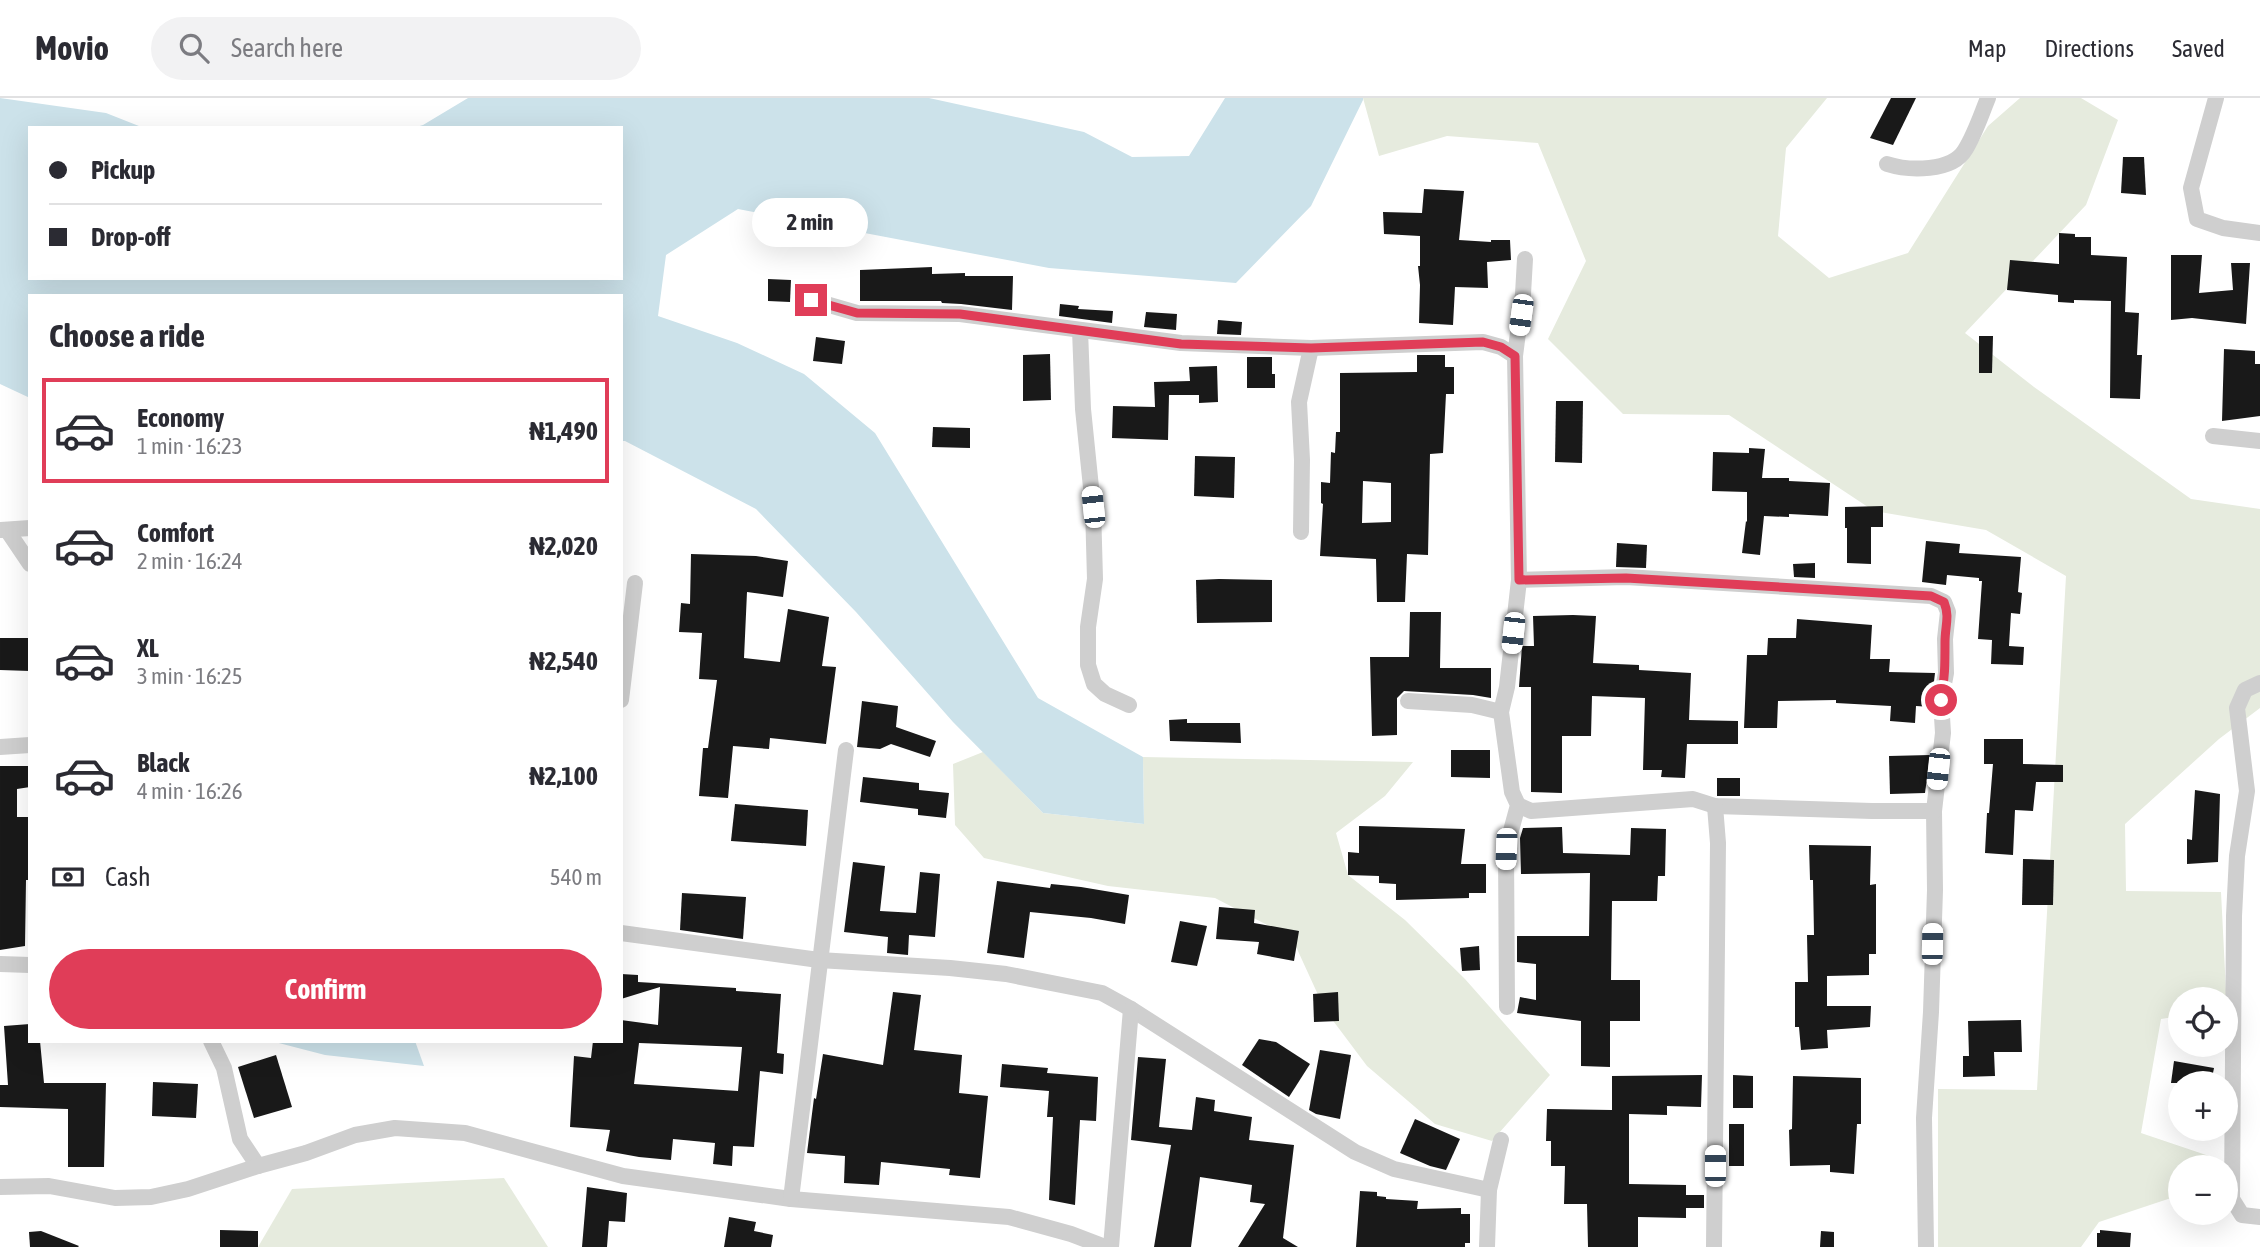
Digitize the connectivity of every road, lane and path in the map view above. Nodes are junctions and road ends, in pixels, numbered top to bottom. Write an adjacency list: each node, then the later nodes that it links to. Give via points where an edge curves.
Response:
1 (1988, 98): 3 (street, via 1965,151 1957,158 1933,168 1902,169)
2 (2216, 98): 4 (street, via 2191,188 2197,219)
3 (1888, 164)
4 (2260, 233)
5 (1525, 259): 9 (street)
6 (811, 300): 7 (street, via 857,313 960,314)
7 (1080, 330): 8 (street, via 1181,344); 21 (street, via 1095,555 1088,665 1094,684)
8 (1311, 348): 9 (street, via 1483,342); 14 (street, via 1299,402)
9 (1515, 356): 16 (street)
10 (2213, 436): 11 (street)
11 (2260, 441)
12 (28, 528): 13 (street)
13 (4, 530): 15 (street)
14 (1301, 532)
15 (28, 561)
16 (1519, 580): 22 (street); 28 (street, via 1626,578 1931,596 1944,602 1948,612 1946,673)
17 (635, 583): 18 (street)
18 (623, 683)
19 (2260, 683): 41 (street, via 2245,690 2237,708 2247,791 2234,916 2232,1186 2232,1199 2242,1215)
20 (1408, 701): 22 (street, via 1472,705)
21 (1129, 705)
22 (1501, 712): 26 (street, via 1512,792)
23 (28, 744): 24 (street)
24 (0, 747)
25 (846, 750): 30 (street)
26 (1518, 805): 27 (street, via 1531,811 1693,799); 33 (street, via 1506,849)
27 (1715, 806): 28 (street); 45 (street)
28 (1934, 811): 46 (street, via 1935,890 1924,1118)
29 (623, 933): 30 (street)
30 (819, 960): 34 (street, via 1006,974 1102,993); 40 (street)
31 (0, 964): 32 (street)
32 (28, 965)
33 (1507, 1007)
34 (1131, 1009): 39 (street, via 1355,1152 1394,1169); 43 (street)
35 (212, 1043): 37 (street, via 224,1068 240,1139)
36 (1501, 1140): 39 (street)
37 (258, 1166): 38 (street, via 151,1197 115,1198 49,1186); 40 (street, via 355,1135 395,1128 465,1133 623,1176)
38 (0, 1187)
39 (1489, 1190): 44 (street)
40 (791, 1199): 42 (street, via 1009,1217)
41 (2260, 1217)
42 (1105, 1247)
43 (1111, 1247)
44 (1487, 1247)
45 (1714, 1247)
46 (1926, 1247)

